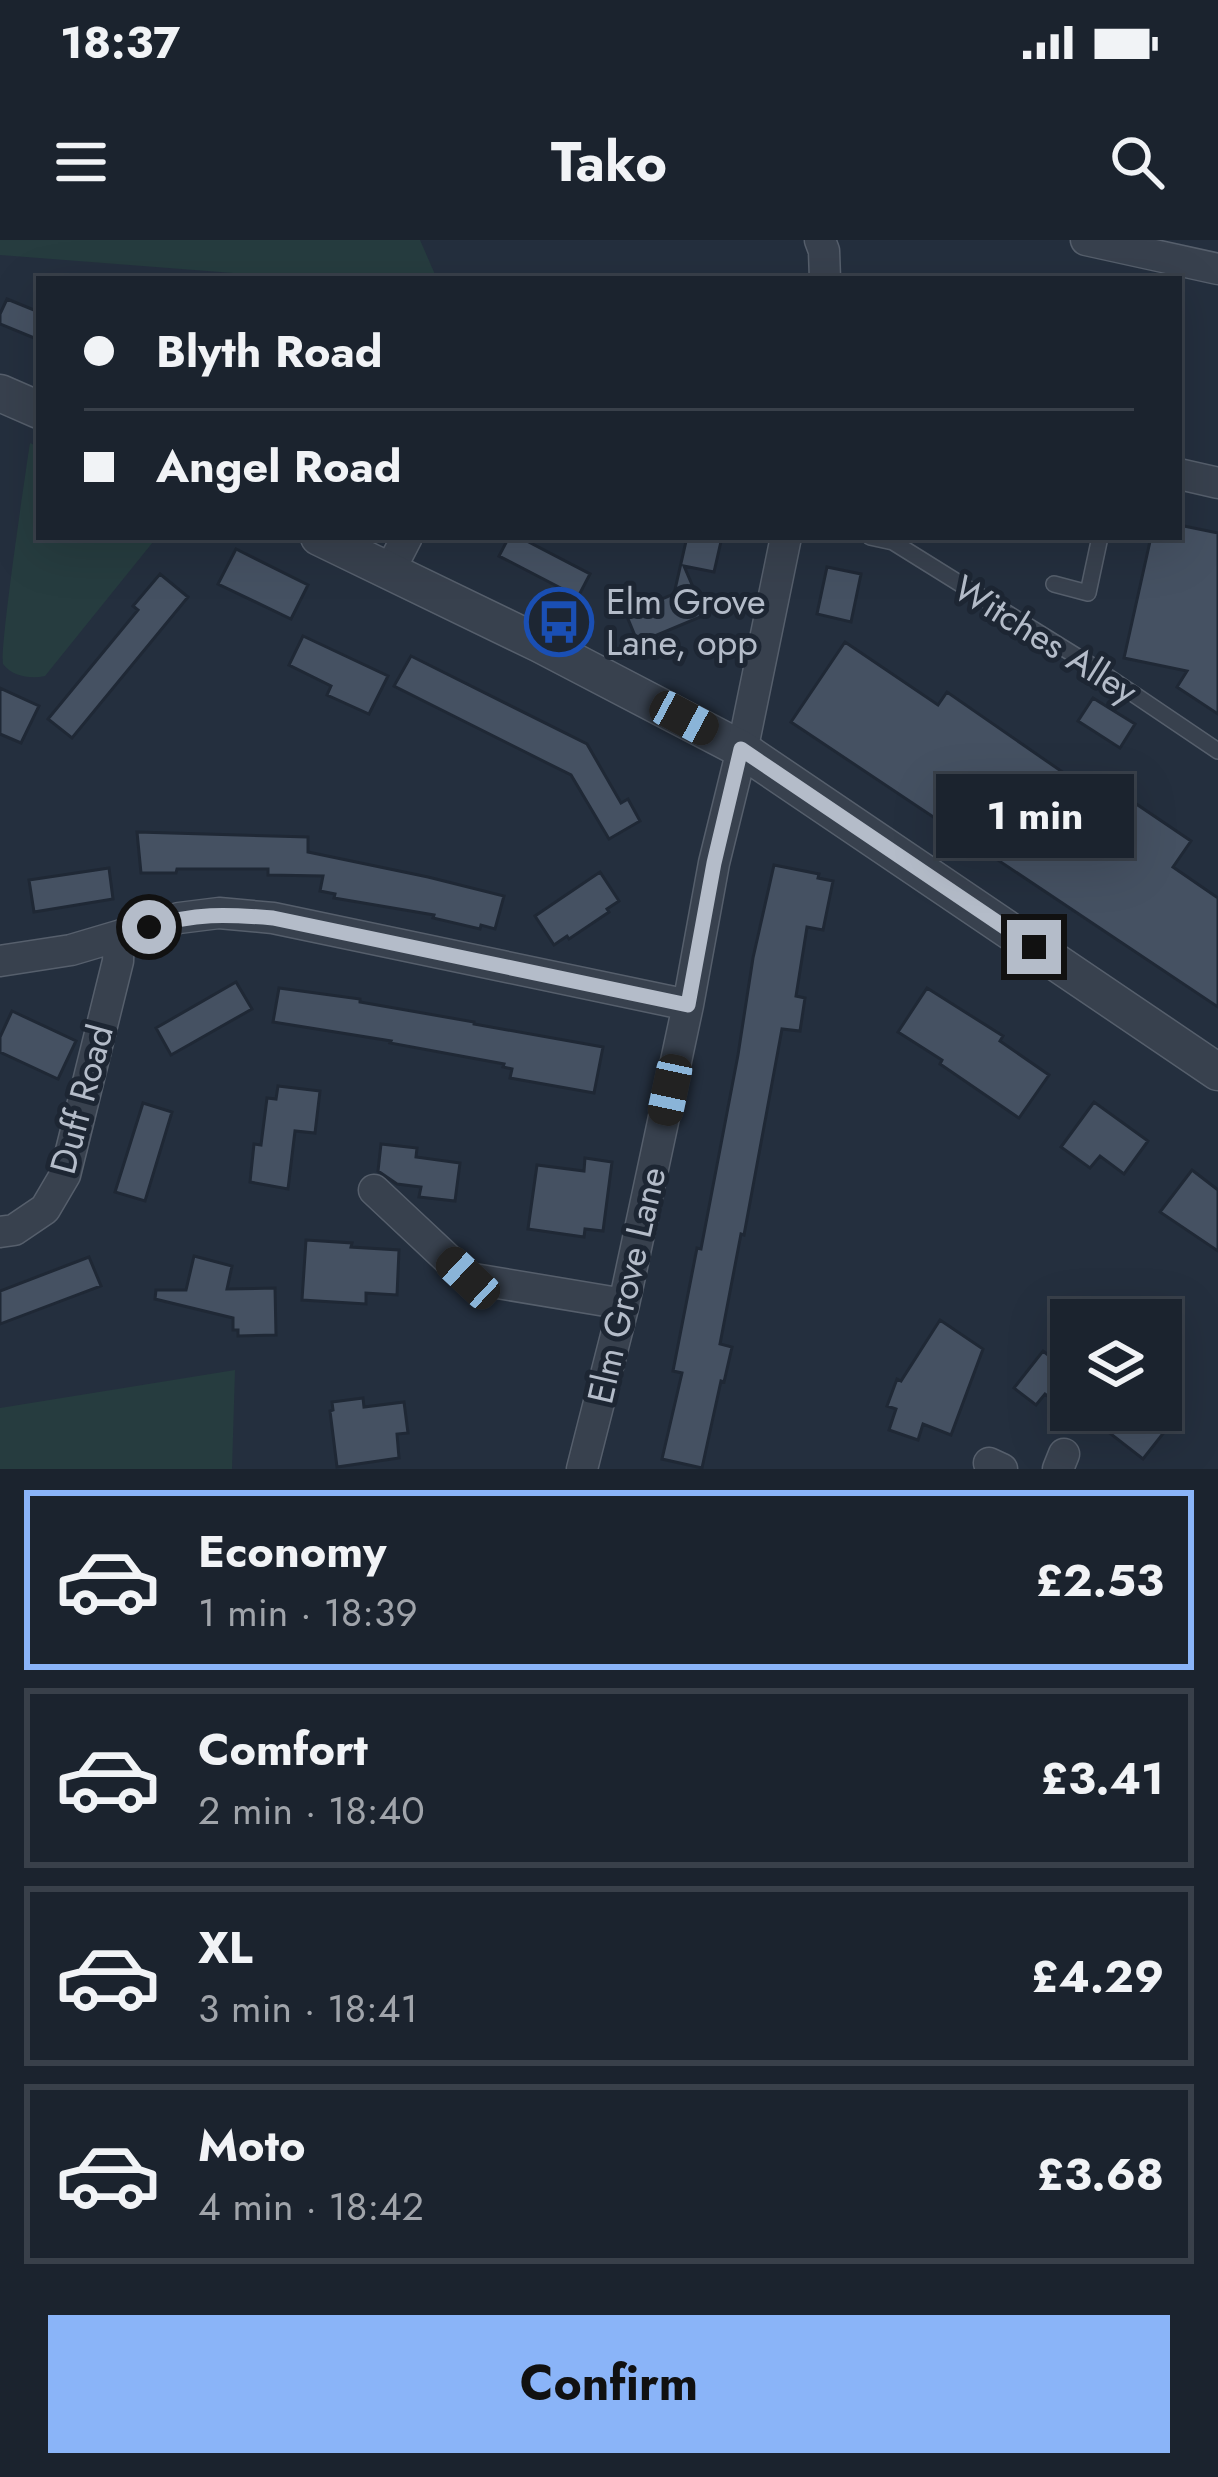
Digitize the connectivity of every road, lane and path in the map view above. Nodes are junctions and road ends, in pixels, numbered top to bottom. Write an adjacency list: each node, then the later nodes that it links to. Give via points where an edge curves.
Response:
1 (820, 240): 4 (street)
2 (1086, 240): 3 (street)
3 (1218, 269)
4 (825, 276)
5 (0, 393): 6 (street)
6 (36, 409)
7 (1182, 474): 8 (street)
8 (1218, 483)
9 (325, 540): 14 (street)
10 (405, 540): 14 (street)
11 (785, 540): 16 (street, Elm Grove Lane)
12 (884, 540): 17 (lane, Witches Alley)
13 (1099, 540): 15 (lane, via 1088,593)
14 (390, 570): 16 (street)
15 (1054, 584)
16 (741, 749): 20 (street, Elm Grove Lane); 21 (street)
17 (1218, 751)
18 (119, 936): 19 (street); 20 (street, via 219,913 273,918); 23 (street, Duff Road, via 65,1175 45,1209)
19 (0, 961)
20 (688, 1005): 24 (street, Elm Grove Lane)
21 (1218, 1072)
22 (374, 1190): 24 (street, via 468,1278)
23 (0, 1232)
24 (624, 1304): 25 (street, Elm Grove Lane)
25 (582, 1469)

